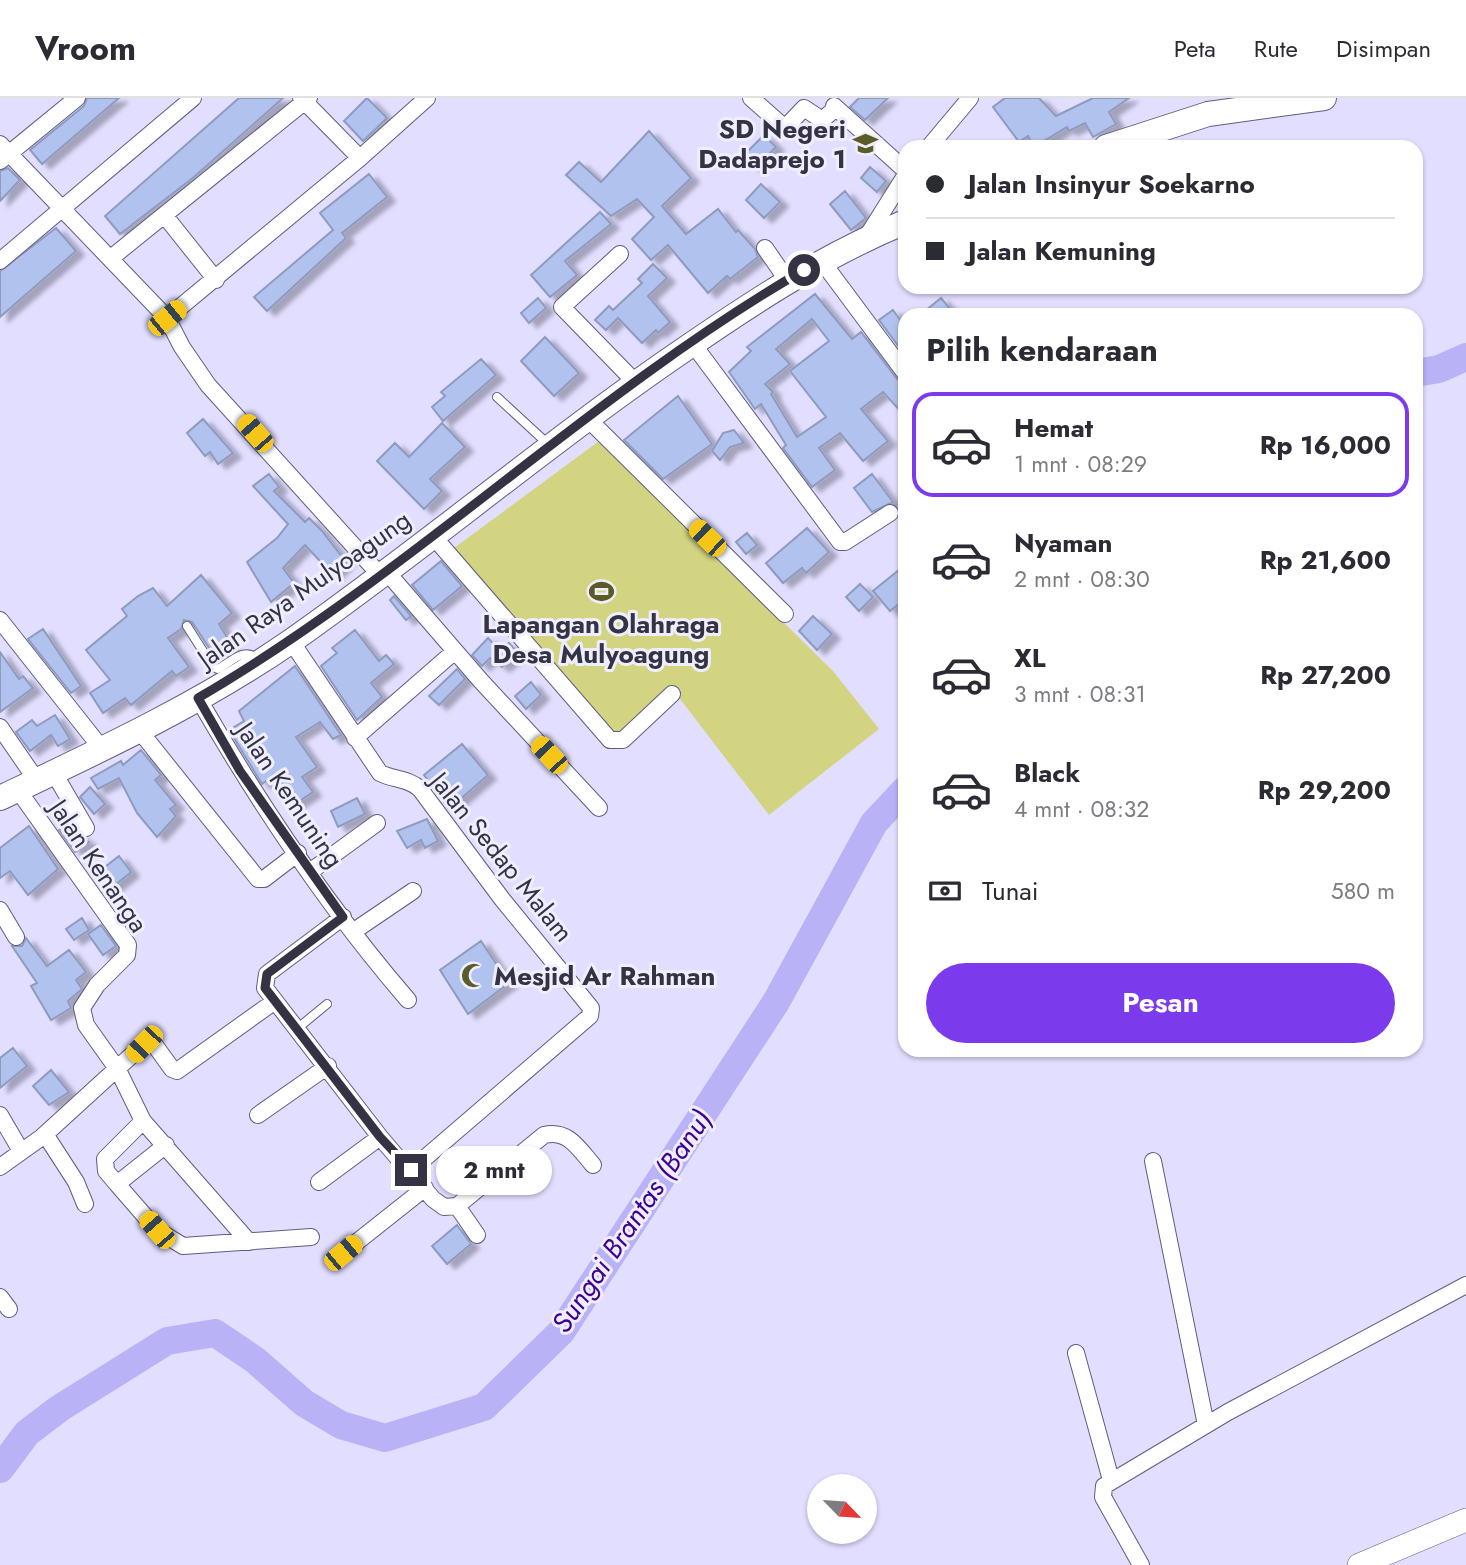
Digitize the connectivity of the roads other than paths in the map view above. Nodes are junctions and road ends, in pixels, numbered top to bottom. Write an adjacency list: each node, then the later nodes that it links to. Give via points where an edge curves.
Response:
1 (77, 98): 11 (street)
2 (193, 98): 15 (street)
3 (427, 98): 12 (street)
4 (751, 98): 13 (street, via 785,128 804,108 822,120 835,107)
5 (970, 98): 9 (street)
6 (1324, 98): 8 (main road)
7 (305, 99): 12 (street); 16 (street)
8 (1284, 100): 10 (main road, via 1208,114)
9 (935, 140)
10 (1128, 140)
11 (3, 153): 15 (street)
12 (360, 158): 24 (street)
13 (898, 164)
14 (898, 187): 18 (street)
15 (62, 206): 21 (street); 23 (street)
16 (165, 216): 21 (street); 24 (street)
17 (898, 225): 18 (main road, Jalan Raya Mulyoagung)
18 (866, 238): 22 (main road, Jalan Raya Mulyoagung)
19 (765, 248): 25 (street)
20 (620, 254): 29 (street, via 562,307)
21 (111, 258): 26 (street)
22 (821, 260): 25 (main road, Jalan Raya Mulyoagung); 28 (street)
23 (0, 261)
24 (216, 279): 26 (street)
25 (787, 280): 27 (main road, Jalan Raya Mulyoagung)
26 (167, 318): 35 (street, via 208,385)
27 (692, 344): 29 (main road, Jalan Raya Mulyoagung); 33 (street, via 840,542)
28 (898, 364)
29 (636, 383): 31 (main road, Jalan Raya Mulyoagung)
30 (497, 397): 32 (lane)
31 (587, 418): 32 (main road, Jalan Raya Mulyoagung); 36 (street)
32 (550, 446): 34 (main road, Jalan Raya Mulyoagung)
33 (890, 513)
34 (432, 535): 35 (main road, Jalan Raya Mulyoagung); 42 (street, via 610,740 623,740)
35 (383, 573): 39 (main road, Jalan Raya Mulyoagung); 40 (street)
36 (785, 614)
37 (0, 620): 47 (street)
38 (187, 626): 41 (lane, via 218,669 244,653 252,653)
39 (291, 641): 41 (main road, Jalan Raya Mulyoagung); 46 (street, Jalan Sedap Malam)
40 (455, 651): 46 (street); 49 (street)
41 (260, 662): 43 (main road, Jalan Raya Mulyoagung)
42 (671, 694)
43 (198, 698): 45 (main road, Jalan Raya Mulyoagung); 52 (street, Jalan Kemuning, via 240,771)
44 (0, 727): 48 (street)
45 (139, 730): 47 (main road, Jalan Raya Mulyoagung); 52 (street, via 258,879)
46 (355, 738): 75 (street, Jalan Sedap Malam, via 380,773 408,780 420,789 591,1008 590,1016)
47 (102, 750): 48 (main road, Jalan Raya Mulyoagung)
48 (27, 786): 51 (street); 64 (street, Jalan Kenanga, via 128,944 127,956 97,985 82,1008 86,1025)
49 (599, 808)
50 (377, 824): 53 (street)
51 (86, 828)
52 (298, 853): 53 (street, Jalan Kemuning)
53 (311, 871): 56 (street, Jalan Kemuning)
54 (413, 891): 57 (street)
55 (0, 910): 58 (street)
56 (343, 917): 57 (street, Jalan Kemuning); 60 (street, via 267,974 265,988)
57 (354, 931): 59 (street, Jalan Kemuning)
58 (16, 937)
59 (408, 1000)
60 (275, 1001): 62 (street); 64 (street, via 180,1070 172,1069 155,1044 148,1042)
61 (327, 1004): 62 (lane)
62 (298, 1028): 63 (street)
63 (328, 1066): 66 (street); 69 (street)
64 (118, 1070): 67 (street); 68 (street)
65 (0, 1115): 71 (street)
66 (258, 1115)
67 (144, 1121): 70 (street); 77 (street, via 105,1158 106,1171)
68 (45, 1134): 71 (street); 79 (street)
69 (380, 1137): 75 (street); 76 (street)
70 (166, 1145): 77 (street); 83 (street)
71 (21, 1151): 74 (street)
72 (1153, 1160): 87 (street)
73 (593, 1165): 80 (street, via 568,1137 544,1135)
74 (0, 1167)
75 (411, 1170): 78 (street)
76 (319, 1182)
77 (117, 1184): 83 (street, via 157,1230 183,1246)
78 (425, 1188): 80 (street, via 438,1204); 84 (street)
79 (85, 1205)
80 (457, 1206): 81 (street)
81 (477, 1235)
82 (311, 1237): 83 (street)
83 (249, 1242)
84 (343, 1253)
85 (1466, 1285): 87 (street)
86 (1076, 1353): 88 (street)
87 (1206, 1425): 88 (street)
88 (1111, 1480): 90 (street, via 1103,1497)
89 (1466, 1520): 91 (main road)
90 (1141, 1565)
91 (1359, 1565)

